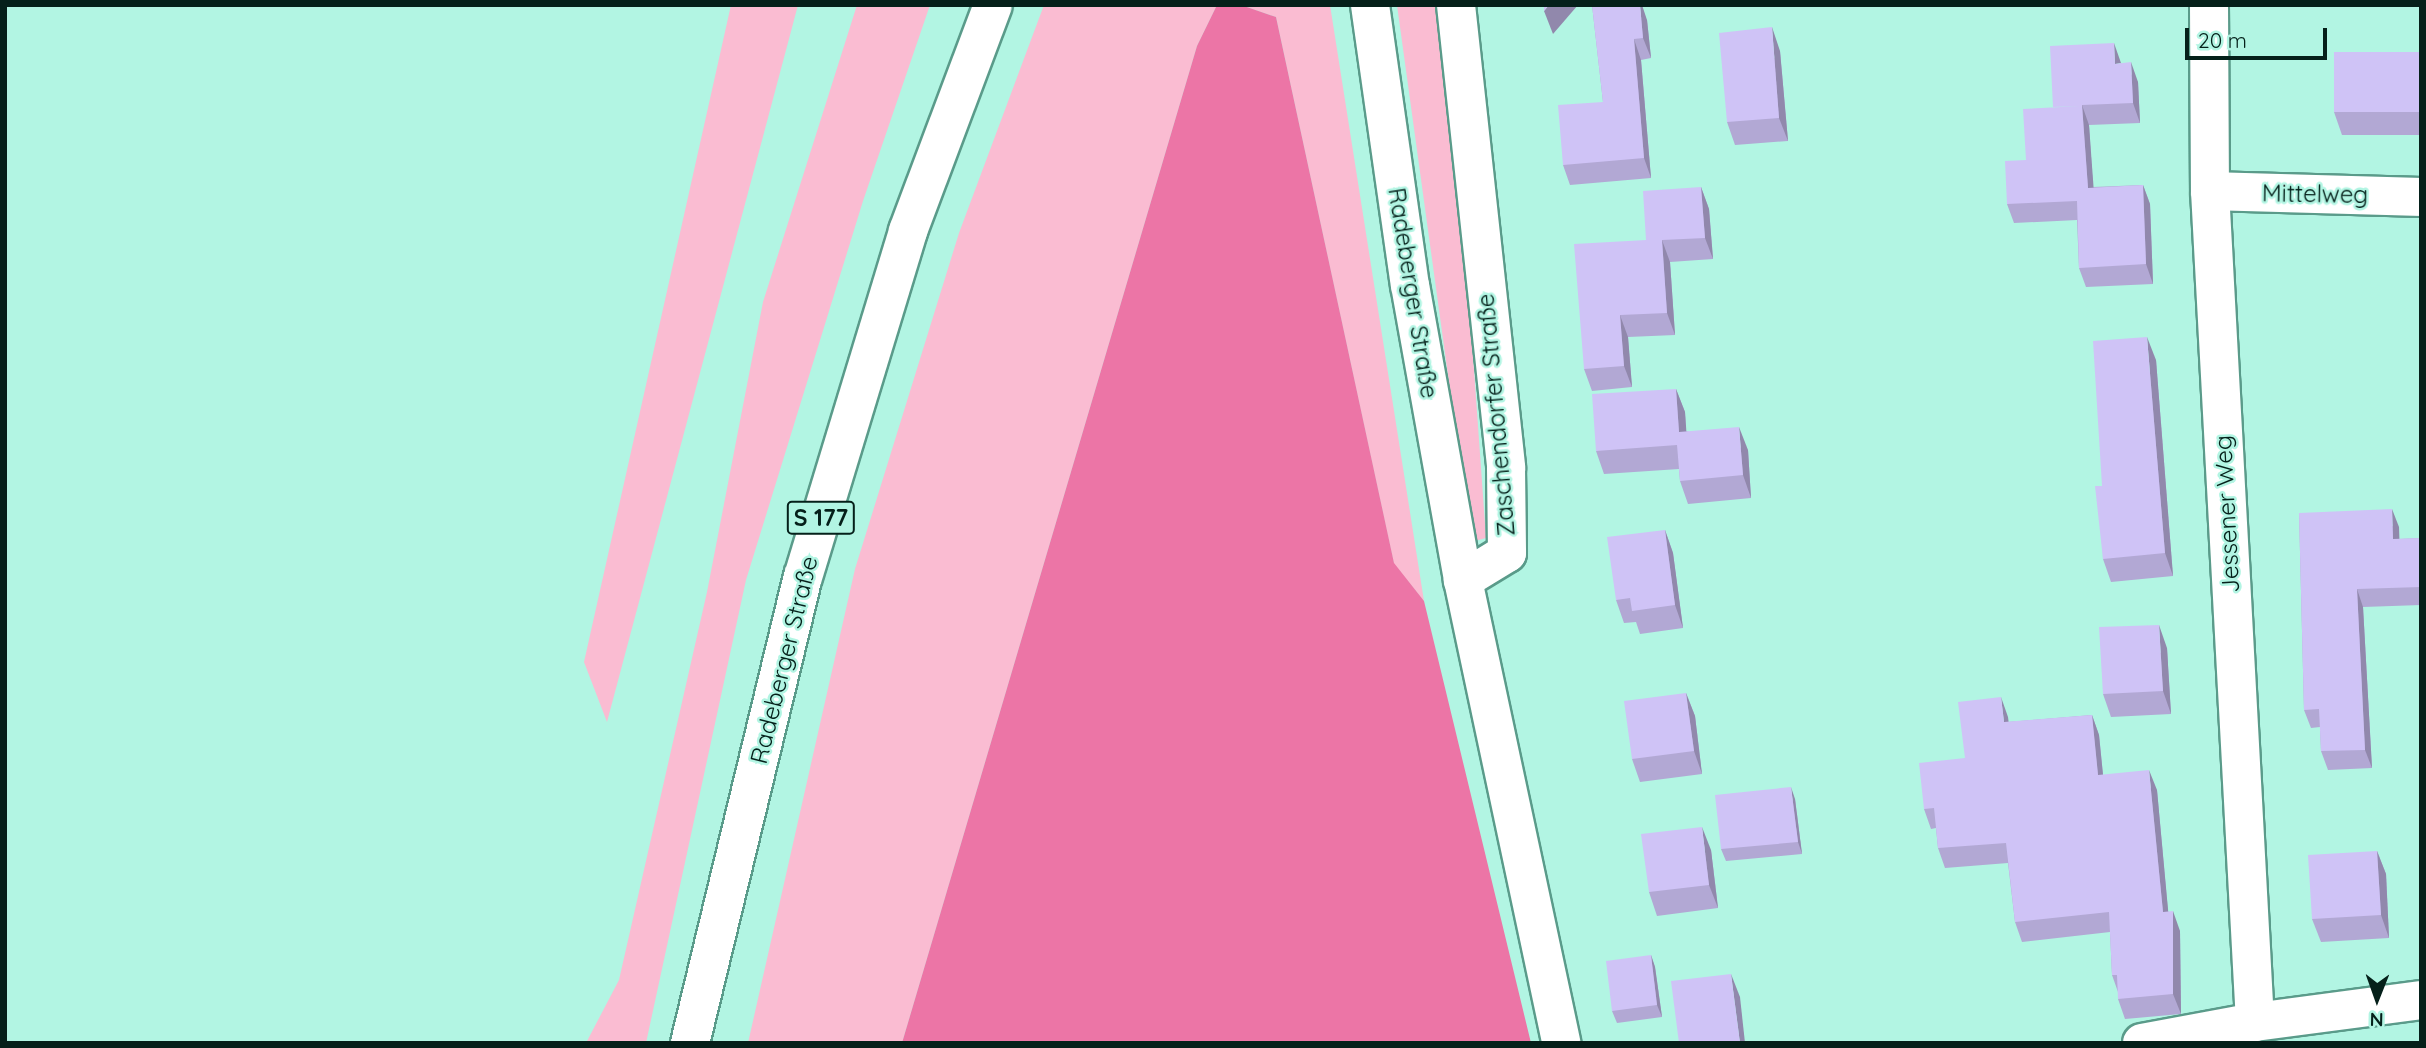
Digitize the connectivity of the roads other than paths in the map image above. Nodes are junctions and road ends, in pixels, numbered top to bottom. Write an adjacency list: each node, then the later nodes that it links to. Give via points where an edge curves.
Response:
1 (993, 5): 10 (main road, Radeberger Straße / S 177, via 908,230 803,577)
2 (1370, 5): 7 (main road, Radeberger Straße, via 1410,285)
3 (1457, 5): 7 (main road, Zaschendorfer Straße, via 1506,468 1507,553)
4 (2209, 5): 5 (main road, Jessener Weg)
5 (2210, 191): 6 (main road, Mittelweg); 9 (main road, Jessener Weg)
6 (2421, 197)
7 (1463, 580): 11 (main road)
8 (2421, 1000): 9 (main road)
9 (2255, 1022): 12 (main road)
10 (690, 1043)
11 (1561, 1043)
12 (2142, 1043)

